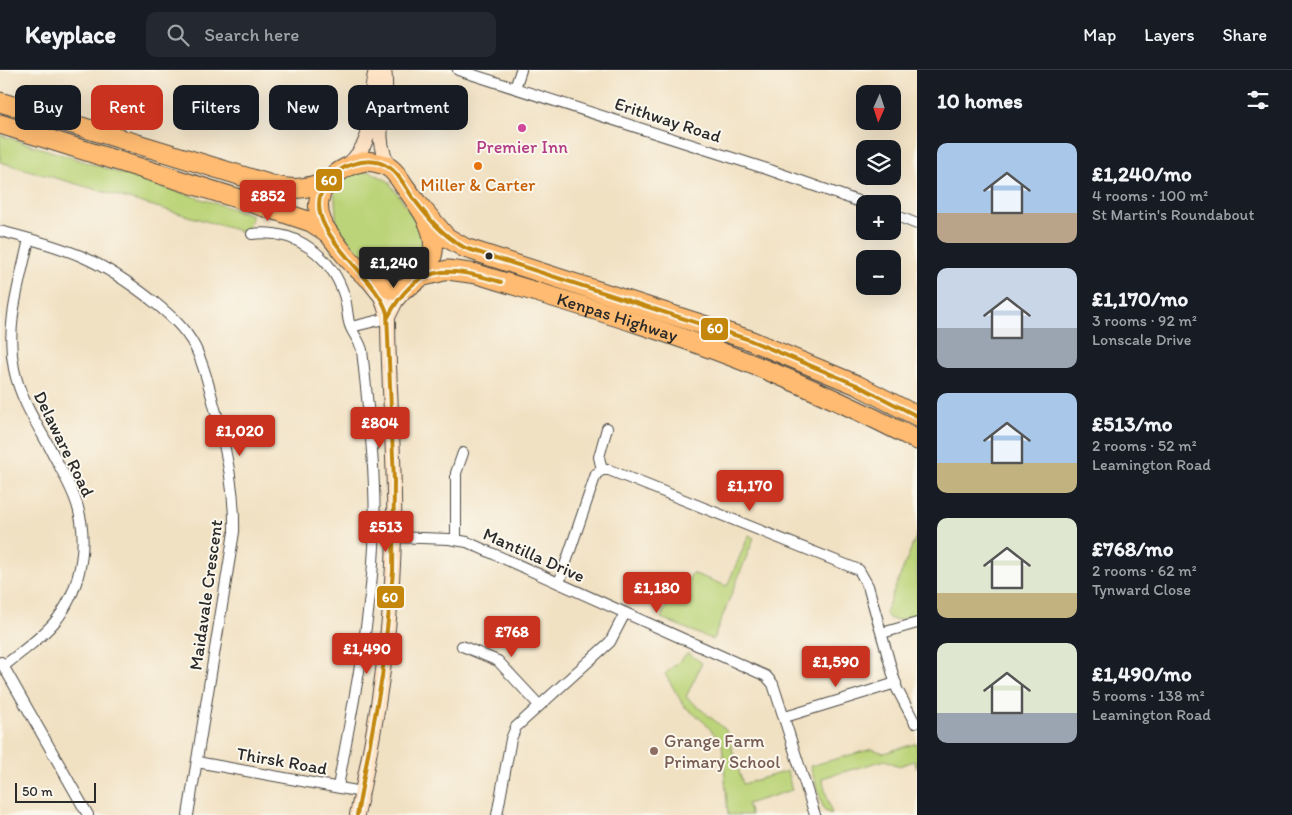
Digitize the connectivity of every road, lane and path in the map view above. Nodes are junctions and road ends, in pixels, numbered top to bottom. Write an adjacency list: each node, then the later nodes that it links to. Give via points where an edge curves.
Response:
1 (376, 70): 8 (main road, via 369,137)
2 (384, 70): 9 (main road, via 379,141)
3 (458, 70): 5 (street, Erithway Road)
4 (521, 70): 5 (street)
5 (515, 88): 11 (street, Erithway Road)
6 (0, 102): 10 (highway, via 275,186 303,189)
7 (0, 124): 16 (highway, via 284,213 311,222)
8 (346, 166): 9 (highway, via 366,161); 10 (highway)
9 (390, 168): 12 (highway)
10 (330, 179): 16 (highway, via 320,193 318,203)
11 (856, 200)
12 (418, 204): 20 (highway, via 433,238 430,262); 23 (highway, Kenpas Highway, via 446,237 465,248 747,339 857,385)
13 (901, 218): 14 (street)
14 (917, 224)
15 (0, 231): 18 (street, Maidavale Crescent)
16 (328, 233): 19 (highway)
17 (252, 234): 22 (street, via 284,237 318,253 344,295)
18 (29, 238): 35 (street, Delaware Road, via 12,318 11,352 20,390 74,497 82,529 82,548 78,578 58,618 37,640); 40 (street, Maidavale Crescent, via 91,259 140,291 181,327 206,373 230,471 234,532)
19 (368, 280): 20 (highway, via 392,289); 21 (main road, via 381,297)
20 (414, 281): 21 (main road, via 396,301); 25 (highway, Kenpas Highway, via 448,270 477,274 681,339 794,381)
21 (388, 317): 22 (street); 28 (main road)
22 (350, 327): 41 (street, via 362,350 373,446 374,538 371,594)
23 (917, 416)
24 (607, 428): 27 (street, via 599,457)
25 (917, 440)
26 (463, 453): 29 (street, via 456,473)
27 (602, 470): 30 (street, via 596,474); 33 (street, via 859,570 868,586)
28 (394, 537): 29 (street, Mantilla Drive); 42 (main road, via 386,646)
29 (456, 539): 30 (street, Mantilla Drive)
30 (559, 583): 31 (street, Mantilla Drive)
31 (625, 614): 37 (street, via 610,642); 38 (street, Mantilla Drive, via 769,678)
32 (917, 623): 33 (street)
33 (882, 633): 36 (street)
34 (462, 646): 37 (street, via 498,661)
35 (2, 663): 43 (street)
36 (896, 683): 38 (street); 39 (street)
37 (539, 705): 46 (street, via 516,727 511,739)
38 (784, 717): 47 (street, Mantilla Drive)
39 (915, 723)
40 (197, 762): 41 (street, Thirsk Road); 44 (street, Maidavale Crescent)
41 (338, 787): 42 (street, Thirsk Road)
42 (362, 792): 45 (main road)
43 (88, 815)
44 (188, 815)
45 (357, 815)
46 (497, 815)
47 (815, 815)

